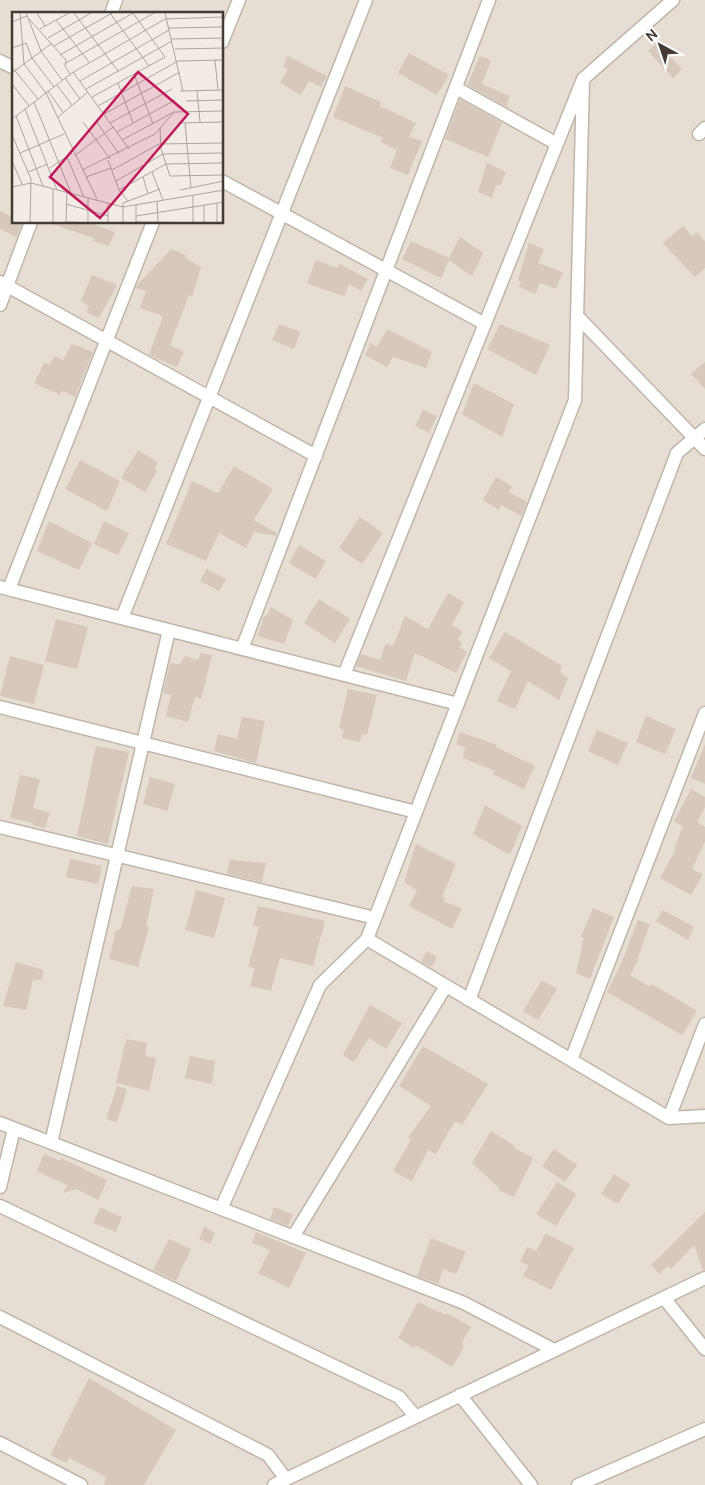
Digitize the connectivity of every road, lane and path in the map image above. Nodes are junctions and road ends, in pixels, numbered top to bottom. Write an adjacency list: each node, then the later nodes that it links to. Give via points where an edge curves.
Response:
1 (116, 0): 6 (street)
2 (239, 0): 7 (street)
3 (366, 0): 14 (street)
4 (489, 0): 11 (street)
5 (673, 0): 10 (street)
6 (112, 12)
7 (224, 37)
8 (0, 61): 9 (street)
9 (12, 67)
10 (583, 79): 12 (street); 20 (street)
11 (456, 88): 12 (street); 17 (street)
12 (557, 144): 21 (street)
13 (224, 182): 14 (street)
14 (282, 213): 17 (street); 23 (street)
15 (30, 224): 18 (street)
16 (152, 224): 22 (street)
17 (386, 270): 21 (street); 26 (street)
18 (4, 284): 19 (street); 22 (street)
19 (0, 305)
20 (577, 316): 24 (street); 32 (street, via 575,400)
21 (485, 324): 31 (street)
22 (106, 340): 23 (street); 27 (street)
23 (209, 397): 26 (street); 28 (street)
24 (700, 433): 25 (street); 42 (street, via 677,453)
25 (705, 449)
26 (316, 456): 30 (street)
27 (5, 588): 28 (street)
28 (122, 618): 29 (street)
29 (169, 630): 30 (street); 35 (street)
30 (242, 649): 31 (street)
31 (344, 675): 32 (street)
32 (458, 704): 36 (street)
33 (0, 707): 35 (street)
34 (705, 713): 44 (street)
35 (143, 743): 36 (street); 38 (street)
36 (416, 812): 39 (street)
37 (0, 826): 38 (street)
38 (117, 855): 39 (street); 49 (street)
39 (375, 918): 40 (street)
40 (367, 939): 41 (street); 52 (street, via 320,985)
41 (446, 986): 42 (street); 53 (street)
42 (469, 1000): 44 (street)
43 (705, 1024): 46 (street)
44 (571, 1060): 46 (street)
45 (705, 1116): 46 (street)
46 (669, 1118)
47 (0, 1124): 48 (street)
48 (14, 1129): 49 (street); 50 (street)
49 (52, 1143): 52 (street)
50 (0, 1187)
51 (0, 1206): 60 (street, via 399,1398)
52 (221, 1209): 53 (street)
53 (293, 1237): 58 (street, via 464,1303)
54 (705, 1278): 55 (street)
55 (664, 1298): 57 (street); 58 (street)
56 (0, 1317): 63 (street, via 268,1454)
57 (705, 1349)
58 (554, 1350): 59 (street)
59 (460, 1396): 60 (street); 66 (street)
60 (416, 1417): 63 (street)
61 (705, 1429): 67 (street)
62 (0, 1443): 64 (street)
63 (286, 1479): 65 (street)
64 (81, 1485)
65 (274, 1485)
66 (531, 1485)
67 (578, 1485)

